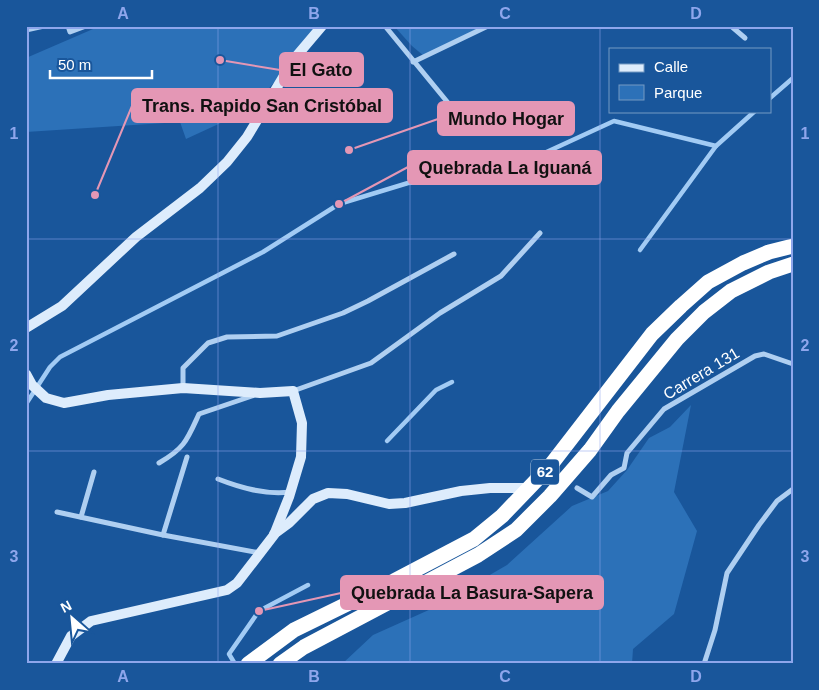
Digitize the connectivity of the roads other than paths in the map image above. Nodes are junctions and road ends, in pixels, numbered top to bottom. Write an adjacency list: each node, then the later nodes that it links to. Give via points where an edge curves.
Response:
1 (44, 26): 8 (street)
2 (68, 26): 3 (street, via 70,32)
3 (86, 26)
4 (322, 26): 16 (street, via 294,59 247,137 227,162 200,188 136,237 62,306)
5 (385, 26): 10 (street)
6 (488, 26): 10 (street)
7 (731, 26): 9 (street)
8 (26, 30)
9 (745, 38)
10 (413, 62): 11 (street)
11 (458, 115)
12 (540, 233): 20 (street, via 501,276 440,313 371,362)
13 (793, 246): 26 (highway, 62, via 769,252 717,277 681,306 652,334)
14 (454, 254): 19 (street, via 343,313 277,336 227,338 208,343 183,368)
15 (793, 264): 37 (highway, 62, via 731,291 704,312 677,339 590,450 516,530 478,555 304,647)
16 (26, 328)
17 (793, 364): 27 (street, Carrera 131, via 764,354 754,356 664,409 628,453 624,468 611,475 592,497)
18 (26, 374): 19 (street, via 46,398 64,403)
19 (183, 388): 21 (street)
20 (293, 391): 21 (street); 29 (street, via 302,423 301,457)
21 (260, 393): 23 (street, via 199,414 184,445)
22 (187, 457): 32 (street)
23 (159, 463)
24 (94, 472): 31 (street)
25 (218, 479): 29 (street, via 257,491)
26 (531, 488): 33 (street, via 461,491 390,504 328,493 313,499); 35 (highway, 62, via 474,539 294,630)
27 (576, 488)
28 (793, 490): 38 (street, via 777,501 727,573)
29 (290, 492): 33 (street)
30 (57, 512): 31 (street)
31 (81, 518): 32 (street)
32 (163, 535): 34 (street)
33 (274, 535): 34 (street)
34 (260, 553): 36 (street, via 237,583 226,590 91,621 71,636)
35 (253, 659)
36 (56, 664)
37 (280, 664)
38 (704, 664)

